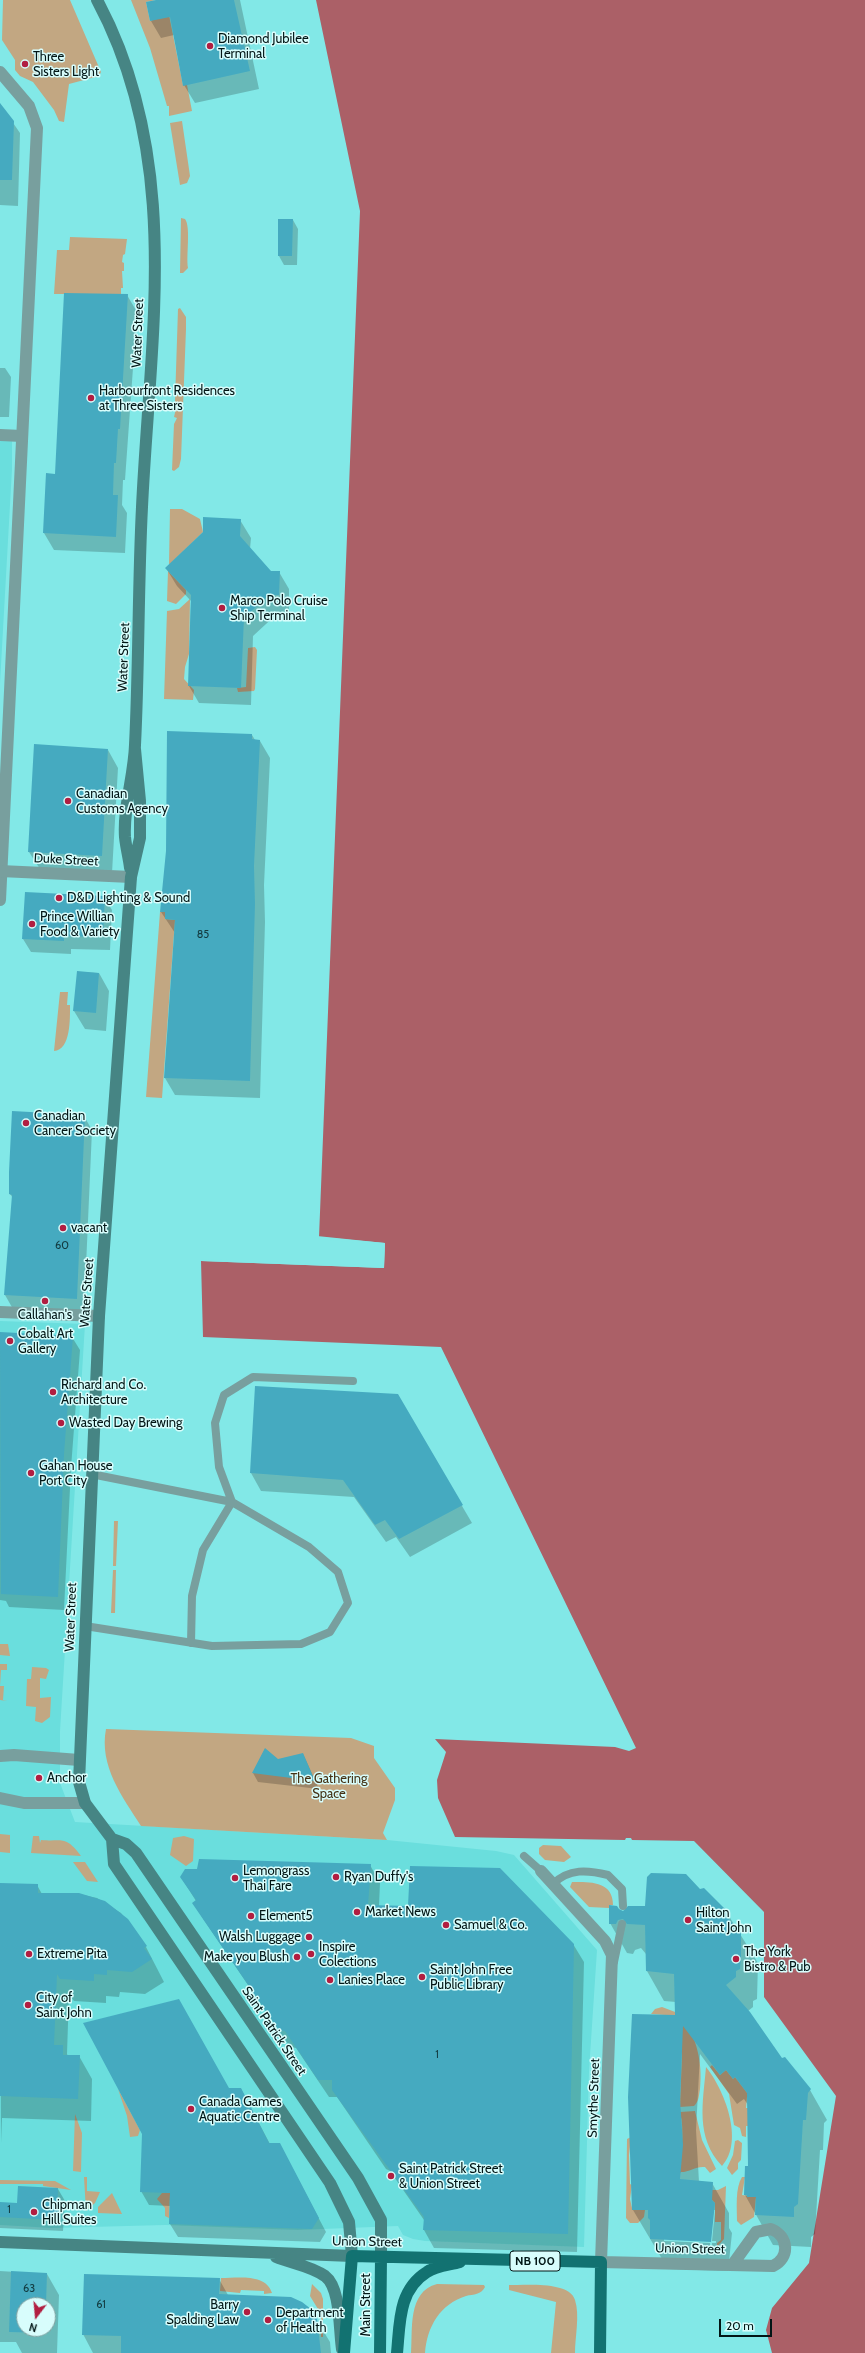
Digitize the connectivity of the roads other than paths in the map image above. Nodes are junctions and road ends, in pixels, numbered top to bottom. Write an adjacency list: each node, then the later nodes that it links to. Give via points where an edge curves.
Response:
1 (97, 0): 6 (main road, Water Street, via 115,40 140,109 148,147 155,238 153,338 142,507 135,749 140,802 140,838)
2 (0, 72): 4 (street, via 29,106 37,128)
3 (0, 435): 4 (street)
4 (22, 436): 5 (street)
5 (1, 872): 6 (street, Duke Street); 7 (street)
6 (131, 877): 9 (main road, Water Street)
7 (0, 900)
8 (0, 1312): 9 (street)
9 (99, 1316): 11 (main road, Water Street)
10 (353, 1381): 12 (lane, via 253,1376 224,1395 216,1423 219,1467)
11 (91, 1474): 12 (lane); 13 (main road, Water Street)
12 (232, 1502): 14 (lane, via 203,1550 192,1596); 14 (lane, via 308,1547 338,1572 348,1603 330,1632 302,1644 212,1646)
13 (85, 1626): 14 (lane); 16 (main road, Water Street)
14 (191, 1643)
15 (0, 1756): 16 (street)
16 (79, 1760): 18 (main road, Water Street, via 79,1782)
17 (0, 1798): 18 (street, via 24,1803)
18 (85, 1803): 19 (main road, Saint Patrick Street)
19 (112, 1839): 28 (main road, via 114,1864 330,2183 349,2222); 29 (main road, Saint Patrick Street, via 126,1844 136,1853 358,2178 381,2220)
20 (524, 1856): 21 (lane)
21 (541, 1871): 22 (street, Smythe Street)
22 (553, 1884): 23 (lane, via 565,1874 573,1872 608,1875 622,1889); 25 (street, Smythe Street, via 605,1941)
23 (623, 1906)
24 (622, 1924): 25 (lane)
25 (614, 1965): 31 (street, Smythe Street)
26 (0, 2242): 27 (main road, Union Street)
27 (263, 2253): 28 (main road, Union Street); 33 (main road, via 313,2270 330,2282 336,2297)
28 (352, 2256): 29 (main road, Union Street / NB 100); 33 (main road, Main Street)
29 (381, 2257): 30 (main road, Union Street / NB 100); 34 (main road, Main Street)
30 (469, 2259): 31 (main road, Union Street / NB 100); 35 (main road, via 427,2271 411,2286 403,2298)
31 (601, 2262): 32 (street, Union Street); 36 (main road, Smythe Street)
32 (733, 2264)
33 (343, 2353)
34 (380, 2353)
35 (397, 2353)
36 (600, 2353)

